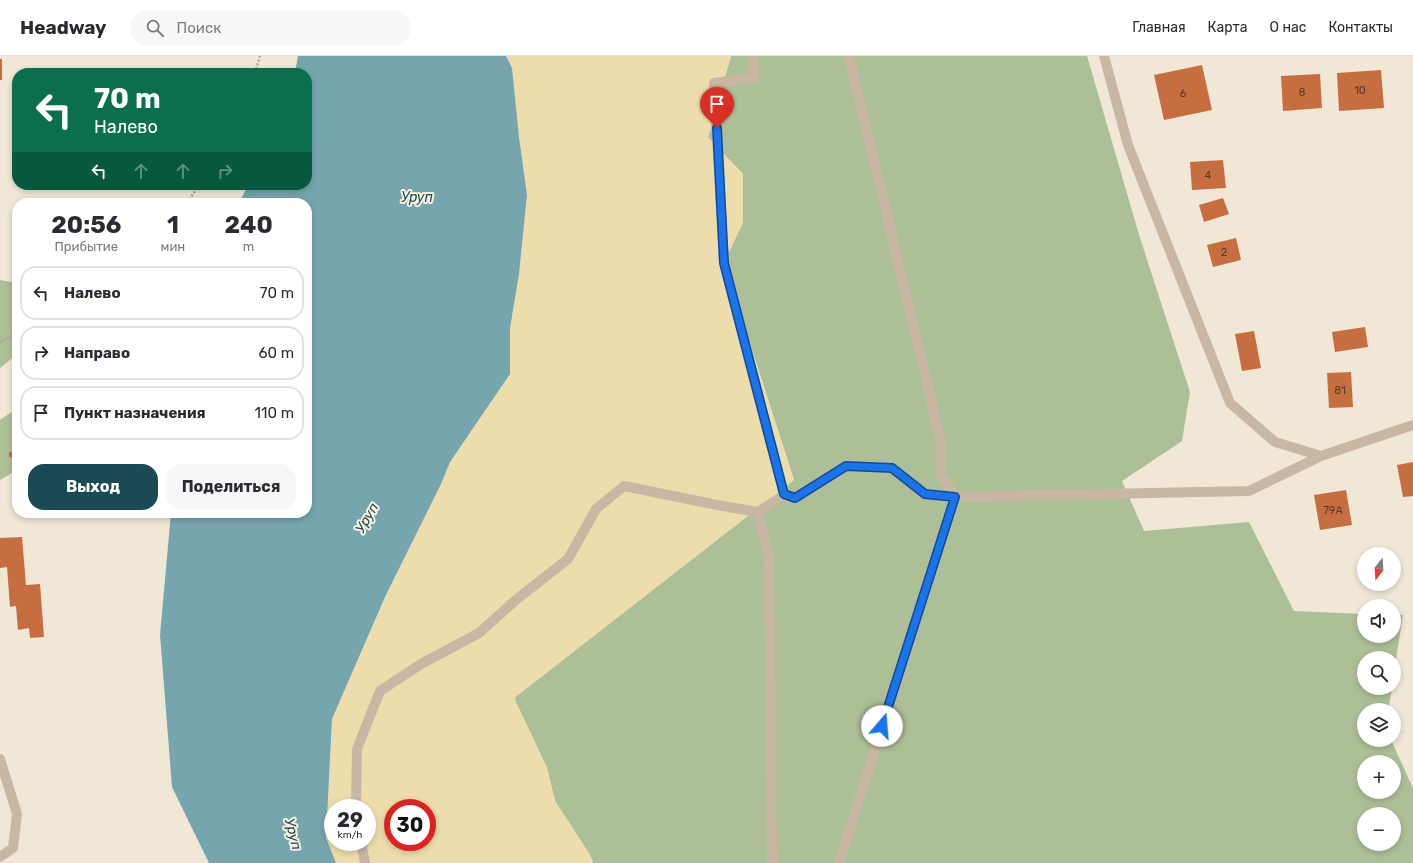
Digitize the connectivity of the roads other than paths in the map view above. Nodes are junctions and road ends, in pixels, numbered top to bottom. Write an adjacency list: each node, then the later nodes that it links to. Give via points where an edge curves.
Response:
1 (753, 56): 6 (street, via 754,78 714,83 724,263)
2 (849, 56): 7 (street, via 941,442 941,474)
3 (1104, 56): 5 (street, via 1128,145 1230,403 1275,442)
4 (1413, 425): 5 (street)
5 (1321, 456): 7 (street, via 1249,491)
6 (784, 494): 7 (street, via 795,498 846,466 892,468 925,494); 8 (street)
7 (955, 497): 15 (street)
8 (758, 512): 10 (street, via 624,486 596,509 568,559 479,633 421,664 380,691 357,749); 14 (street, via 769,557)
9 (0, 759): 12 (street, via 18,814 13,848)
10 (356, 799)
11 (363, 851): 13 (street)
12 (0, 857)
13 (365, 863)
14 (772, 863)
15 (839, 863)

